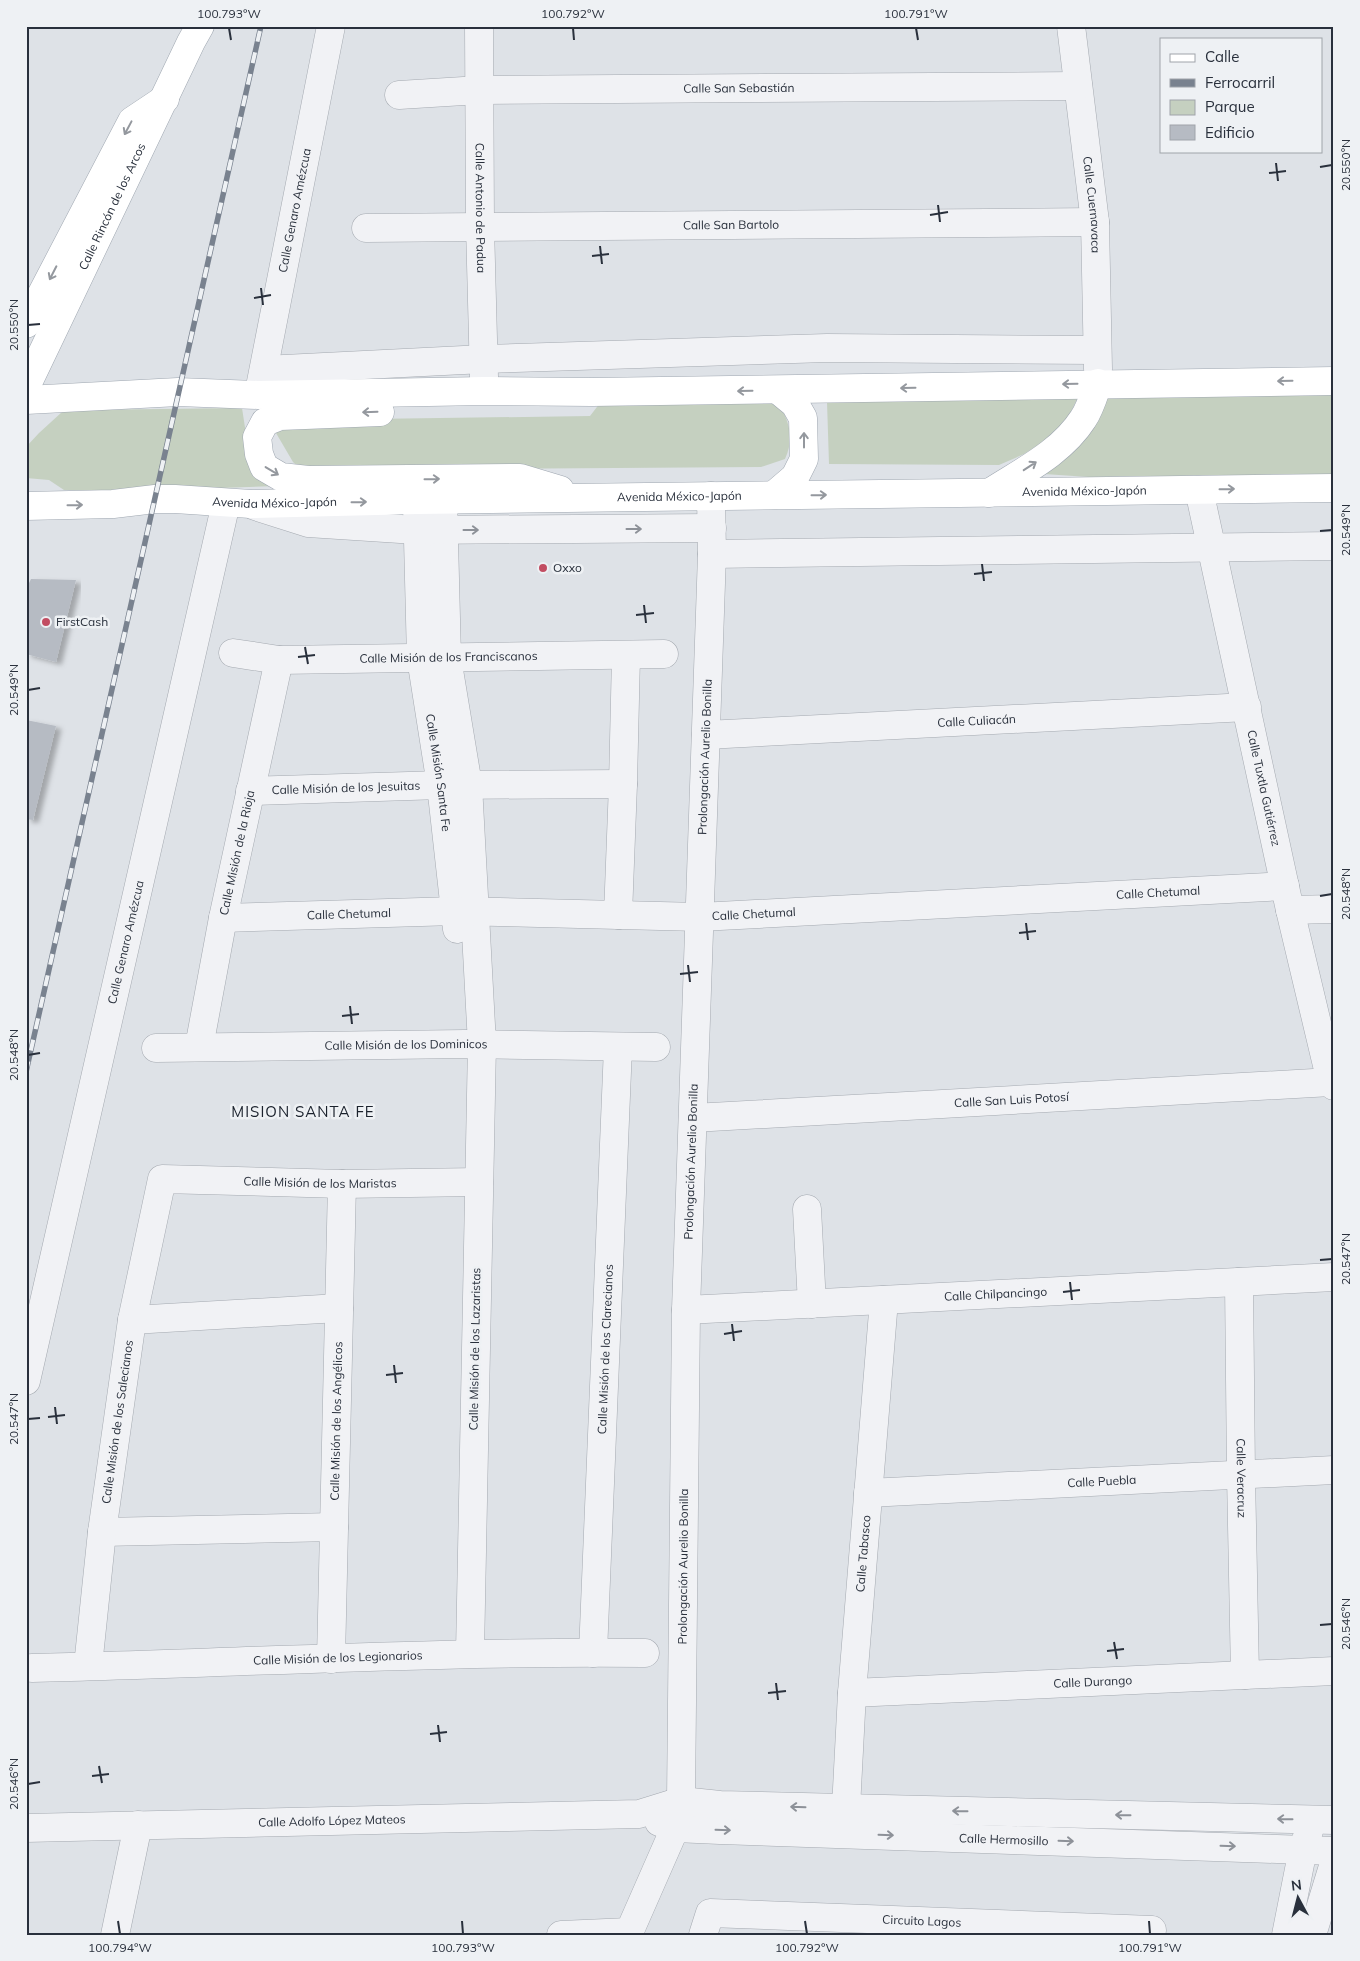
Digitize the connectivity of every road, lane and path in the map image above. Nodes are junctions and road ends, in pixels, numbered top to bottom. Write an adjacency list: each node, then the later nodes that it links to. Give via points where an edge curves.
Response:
1 (200, 26): 8 (main road, Calle Rincón de los Arcos)
2 (331, 26): 16 (street, Calle Genaro Amézcua)
3 (479, 26): 6 (street, Calle Antonio de Padua)
4 (1071, 26): 5 (street, Calle Cuernavaca)
5 (1078, 86): 6 (street, Calle San Sebastián); 9 (street, Calle Cuernavaca)
6 (480, 90): 7 (street, Calle San Sebastián); 10 (street, Calle Antonio de Padua)
7 (399, 95)
8 (165, 99): 12 (main road, one-way to 12, via 132,121); 18 (main road, Calle Rincón de los Arcos)
9 (1095, 222): 10 (street, Calle San Bartolo); 13 (street, Calle Cuernavaca)
10 (480, 226): 11 (street, Calle San Bartolo); 14 (street, Calle Antonio de Padua)
11 (366, 228)
12 (26, 324)
13 (1097, 350): 14 (street, via 827,348); 17 (street, Calle Cuernavaca)
14 (484, 359): 16 (street); 20 (street, Calle Antonio de Padua)
15 (1334, 381): 17 (main road, one-way to 17)
16 (261, 383): 20 (main road); 22 (main road, via 178,392)
17 (1098, 384): 19 (main road, one-way to 19); 25 (main road, one-way to 17, via 1069,438 1085,417)
18 (26, 387)
19 (778, 390): 21 (main road, one-way to 21); 26 (main road, one-way to 19, via 795,477 804,459 803,418 795,404)
20 (485, 391): 21 (main road)
21 (592, 392): 28 (main road, one-way to 28, via 521,406 280,416 265,422 257,437 264,467 281,477 308,480 520,478)
22 (26, 400)
23 (1334, 488): 24 (main road, Avenida México-Japón, one-way to 23)
24 (1199, 490): 25 (main road, Avenida México-Japón); 36 (street, Calle Tuxtla Gutiérrez)
25 (990, 493): 26 (main road, Avenida México-Japón, one-way to 25)
26 (774, 495): 27 (main road, Avenida México-Japón)
27 (711, 496): 28 (main road, Avenida México-Japón); 34 (street, Prolongación Aurelio Bonilla)
28 (588, 498): 29 (main road, Avenida México-Japón)
29 (430, 500): 30 (main road, Avenida México-Japón, one-way to 29); 32 (street, Calle Misión Santa Fe); 33 (street, Calle Misión Santa Fe)
30 (238, 504): 31 (main road, Avenida México-Japón, one-way to 30, via 113,504 155,499); 32 (street, via 308,523); 72 (street, Calle Genaro Amézcua)
31 (26, 506)
32 (416, 530): 33 (street); 40 (street, Calle Misión Santa Fe)
33 (445, 530): 34 (street, one-way to 34); 40 (street, Calle Misión Santa Fe)
34 (712, 541): 36 (street); 43 (street, Prolongación Aurelio Bonilla)
35 (1334, 546): 36 (street)
36 (1212, 547): 42 (street, Calle Tuxtla Gutiérrez)
37 (233, 653): 41 (street, Calle Misión de los Franciscanos)
38 (664, 654): 39 (street, Calle Misión de los Franciscanos)
39 (626, 656): 40 (street, Calle Misión de los Franciscanos); 44 (street)
40 (434, 658): 41 (street, Calle Misión de los Franciscanos); 45 (street, Calle Misión Santa Fe); 46 (street, Calle Misión Santa Fe)
41 (278, 660): 47 (street, Calle Misión de la Rioja)
42 (1247, 707): 43 (street, Calle Culiacán); 48 (street, Calle Tuxtla Gutiérrez)
43 (706, 735): 52 (street, Prolongación Aurelio Bonilla)
44 (623, 784): 46 (street, Calle Misión de los Jesuitas); 51 (street)
45 (441, 785): 46 (street, Calle Misión de los Jesuitas); 47 (street, Calle Misión de los Jesuitas); 50 (street, Calle Misión Santa Fe)
46 (468, 785): 50 (street, Calle Misión Santa Fe)
47 (250, 791): 53 (street, Calle Misión de la Rioja)
48 (1288, 898): 49 (street, Calle Chetumal); 52 (street, Calle Chetumal); 59 (street, Calle Tuxtla Gutiérrez)
49 (1334, 909)
50 (465, 911): 51 (street, Calle Chetumal); 53 (street, Calle Chetumal); 54 (street, Calle Misión Santa Fe)
51 (618, 915): 52 (street, Calle Chetumal)
52 (700, 917): 60 (street, Prolongación Aurelio Bonilla)
53 (223, 918): 55 (street, Calle Misión de la Rioja)
54 (473, 1044): 55 (street, Calle Misión de los Dominicos); 56 (street, Calle Misión de los Dominicos); 62 (street, Calle Misión de los Lazaristas)
55 (199, 1047): 58 (street, Calle Misión de los Dominicos)
56 (618, 1047): 57 (street, Calle Misión de los Dominicos); 79 (street, Calle Misión de los Clarecianos)
57 (656, 1047)
58 (156, 1048)
59 (1332, 1084): 60 (street, Calle San Luis Potosí)
60 (693, 1118): 70 (street, Prolongación Aurelio Bonilla)
61 (162, 1179): 63 (street, Calle Misión de los Maristas); 71 (street, Calle Misión de los Salecianos)
62 (469, 1182): 63 (street, Calle Misión de los Maristas); 78 (street, Calle Misión de los Lazaristas)
63 (342, 1184): 69 (street, Calle Misión de los Angélicos)
64 (808, 1209): 68 (street)
65 (1334, 1277): 66 (street, Calle Chilpancingo)
66 (1239, 1282): 67 (street, Calle Chilpancingo); 74 (street, Calle Veracruz)
67 (884, 1300): 68 (street, Calle Chilpancingo); 75 (street, Calle Tabasco)
68 (812, 1304): 70 (street, Calle Chilpancingo)
69 (339, 1308): 71 (street); 76 (street, Calle Misión de los Angélicos)
70 (686, 1310): 87 (street, Prolongación Aurelio Bonilla)
71 (132, 1320): 77 (street, Calle Misión de los Salecianos)
72 (26, 1381)
73 (1334, 1470): 74 (street, Calle Puebla)
74 (1241, 1475): 75 (street, Calle Puebla); 85 (street, Calle Veracruz)
75 (868, 1493): 86 (street, Calle Tabasco)
76 (334, 1527): 77 (street); 81 (street, Calle Misión de los Angélicos)
77 (102, 1532): 82 (street, Calle Misión de los Salecianos)
78 (470, 1653): 79 (street, Calle Misión de los Legionarios); 81 (street, Calle Misión de los Legionarios)
79 (593, 1653): 80 (street, Calle Misión de los Legionarios)
80 (645, 1653)
81 (331, 1659): 82 (street, Calle Misión de los Legionarios)
82 (88, 1666): 83 (street, Calle Misión de los Legionarios)
83 (32, 1668)
84 (1334, 1671): 85 (street, Calle Durango)
85 (1245, 1675): 86 (street, Calle Durango)
86 (852, 1693): 88 (street, Calle Tabasco)
87 (681, 1801): 88 (street, one-way to 87); 89 (street, Calle Adolfo López Mateos); 93 (street, Prolongación Aurelio Bonilla)
88 (846, 1808): 90 (street, one-way to 88)
89 (639, 1814): 91 (street, Calle Adolfo López Mateos); 93 (street, Calle Adolfo López Mateos)
90 (1323, 1820): 94 (street)
91 (138, 1825): 92 (street, Calle Adolfo López Mateos); 99 (street)
92 (26, 1828)
93 (675, 1828): 94 (street, Calle Hermosillo, one-way to 94); 98 (street, Prolongación Aurelio Bonilla)
94 (1303, 1849): 95 (street, Calle Hermosillo); 103 (street)
95 (1334, 1851)
96 (1334, 1863): 104 (street)
97 (849, 1927): 101 (street, Circuito Lagos, via 710,1913); 102 (street, Circuito Lagos, via 1152,1930)
98 (628, 1933): 100 (street)
99 (114, 1935)
100 (560, 1935)
101 (703, 1935)
102 (1151, 1935)
103 (1286, 1935)
104 (1312, 1935)

